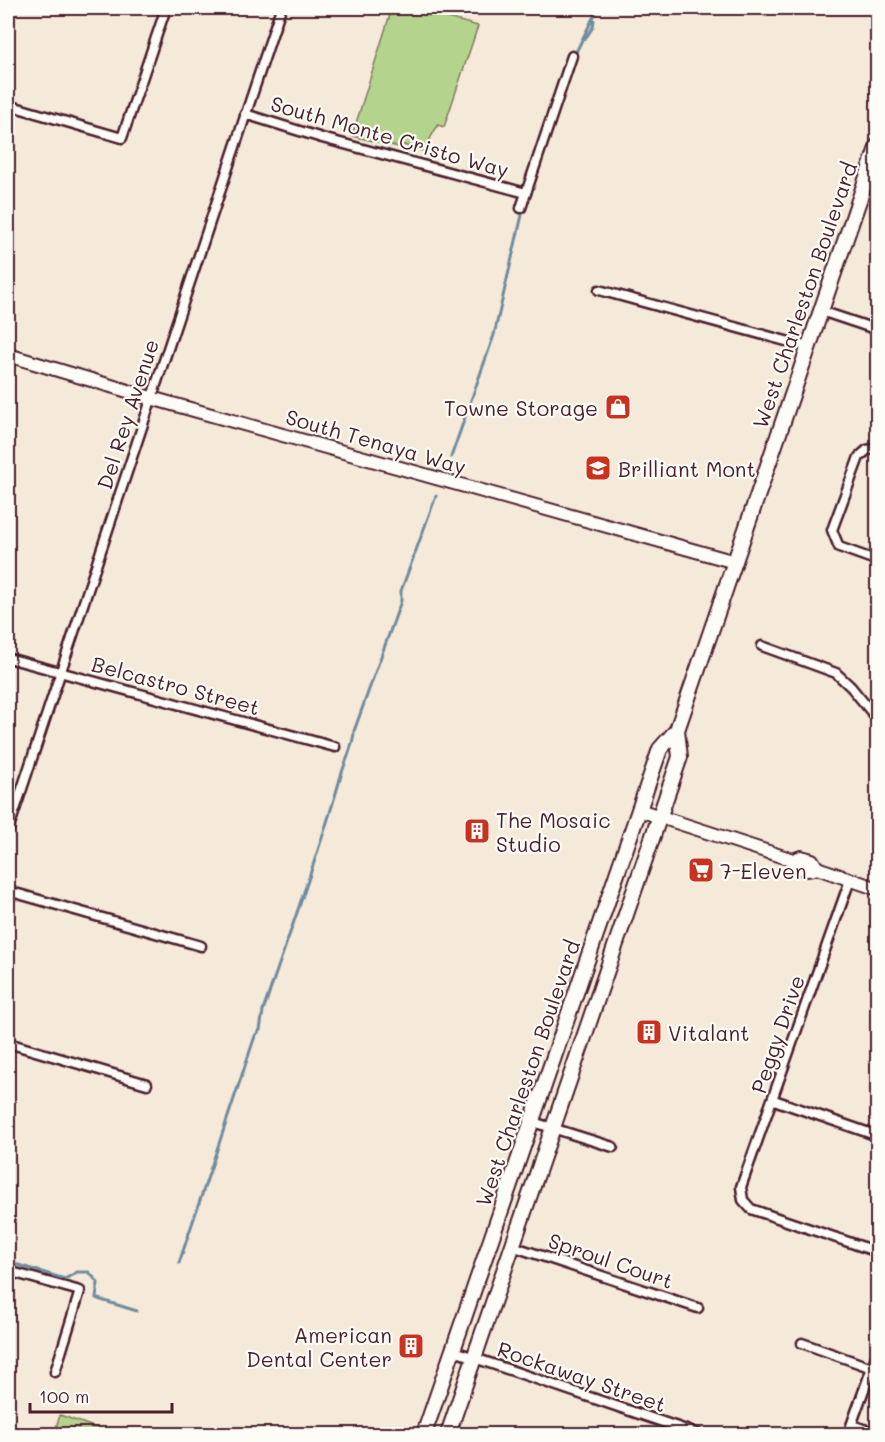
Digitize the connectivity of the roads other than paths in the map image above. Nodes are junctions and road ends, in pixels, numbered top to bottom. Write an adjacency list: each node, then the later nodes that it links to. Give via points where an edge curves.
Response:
1 (166, 8): 4 (street, via 122,138)
2 (280, 8): 5 (street, Del Rey Avenue)
3 (572, 56): 7 (street)
4 (8, 105)
5 (246, 114): 7 (street, South Monte Cristo Way); 14 (street, Del Rey Avenue)
6 (878, 145): 10 (main road, West Charleston Boulevard)
7 (526, 193): 8 (street)
8 (521, 207)
9 (599, 290): 12 (street)
10 (821, 311): 11 (street); 12 (main road, West Charleston Boulevard)
11 (878, 330)
12 (808, 347): 17 (main road, West Charleston Boulevard)
13 (8, 355): 14 (street, South Tenaya Way)
14 (152, 398): 17 (street, South Tenaya Way); 20 (street, Del Rey Avenue)
15 (878, 448): 16 (street, via 859,457 832,530 839,547)
16 (878, 561)
17 (735, 562): 22 (main road, West Charleston Boulevard)
18 (762, 646): 21 (street, via 836,673)
19 (8, 658): 20 (street, Belcastro Street)
20 (60, 673): 23 (street, Belcastro Street); 26 (street, Del Rey Avenue)
21 (878, 720)
22 (677, 730): 24 (main road, West Charleston Boulevard, via 660,749); 25 (main road, West Charleston Boulevard, via 680,757)
23 (335, 747)
24 (639, 810): 25 (street); 34 (main road, West Charleston Boulevard)
25 (660, 817): 27 (street, via 793,860 812,860 817,868); 35 (main road, West Charleston Boulevard)
26 (8, 831)
27 (850, 880): 28 (street); 33 (street, Peggy Drive)
28 (878, 889)
29 (8, 891): 30 (street)
30 (201, 946)
31 (8, 1043): 32 (street)
32 (147, 1084)
33 (774, 1100): 36 (street); 39 (street, Peggy Drive, via 741,1187 743,1200 751,1209)
34 (533, 1122): 35 (street); 43 (main road, West Charleston Boulevard)
35 (553, 1126): 37 (street); 38 (main road, West Charleston Boulevard)
36 (878, 1136)
37 (613, 1147)
38 (512, 1246): 41 (street, Sproul Court); 45 (main road, West Charleston Boulevard)
39 (878, 1252)
40 (8, 1271): 47 (street, via 80,1291)
41 (698, 1308)
42 (802, 1343): 46 (street)
43 (454, 1351): 45 (street, Rockaway Street); 49 (main road, West Charleston Boulevard)
44 (878, 1351): 46 (street)
45 (474, 1358): 50 (main road, West Charleston Boulevard); 51 (street, Rockaway Street)
46 (872, 1368): 48 (street)
47 (55, 1372)
48 (852, 1425): 52 (street); 53 (street)
49 (424, 1434)
50 (448, 1434)
51 (698, 1434)
52 (848, 1434)
53 (878, 1434)

